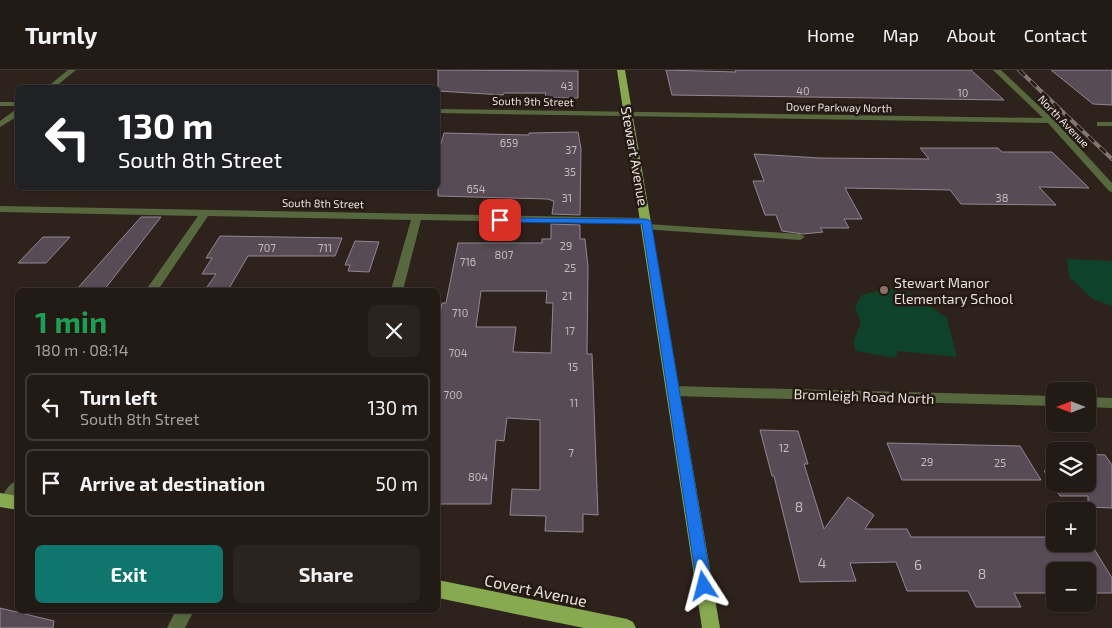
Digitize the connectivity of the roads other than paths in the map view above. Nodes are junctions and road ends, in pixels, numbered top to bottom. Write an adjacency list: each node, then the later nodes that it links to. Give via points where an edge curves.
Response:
1 (72, 70): 4 (street)
2 (621, 70): 9 (main road, Stewart Avenue)
3 (997, 70): 10 (street, North Avenue)
4 (53, 85)
5 (0, 104): 6 (street)
6 (15, 104)
7 (440, 111): 9 (street, South 9th Street)
8 (15, 114): 13 (street)
9 (628, 114): 10 (street, Dover Parkway North); 18 (main road, Stewart Avenue)
10 (1050, 122): 14 (street, North Avenue)
11 (1100, 124): 12 (street)
12 (1112, 124)
13 (0, 125)
14 (1112, 189)
15 (0, 209): 16 (street, South 8th Street)
16 (205, 213): 17 (street, South 8th Street); 20 (street)
17 (416, 218): 18 (street, South 8th Street); 21 (street)
18 (647, 224): 19 (street, South 8th Street); 22 (main road, Stewart Avenue)
19 (800, 238)
20 (153, 288)
21 (397, 288)
22 (673, 391): 23 (street, Bromleigh Road North); 33 (main road, Stewart Avenue)
23 (1046, 402)
24 (1096, 402): 25 (street)
25 (1112, 403)
26 (15, 492): 27 (street)
27 (8, 502)
28 (440, 589): 30 (main road, Covert Avenue)
29 (184, 613): 31 (street)
30 (562, 621): 32 (main road, Covert Avenue)
31 (176, 628)
32 (627, 628)
33 (711, 628)

